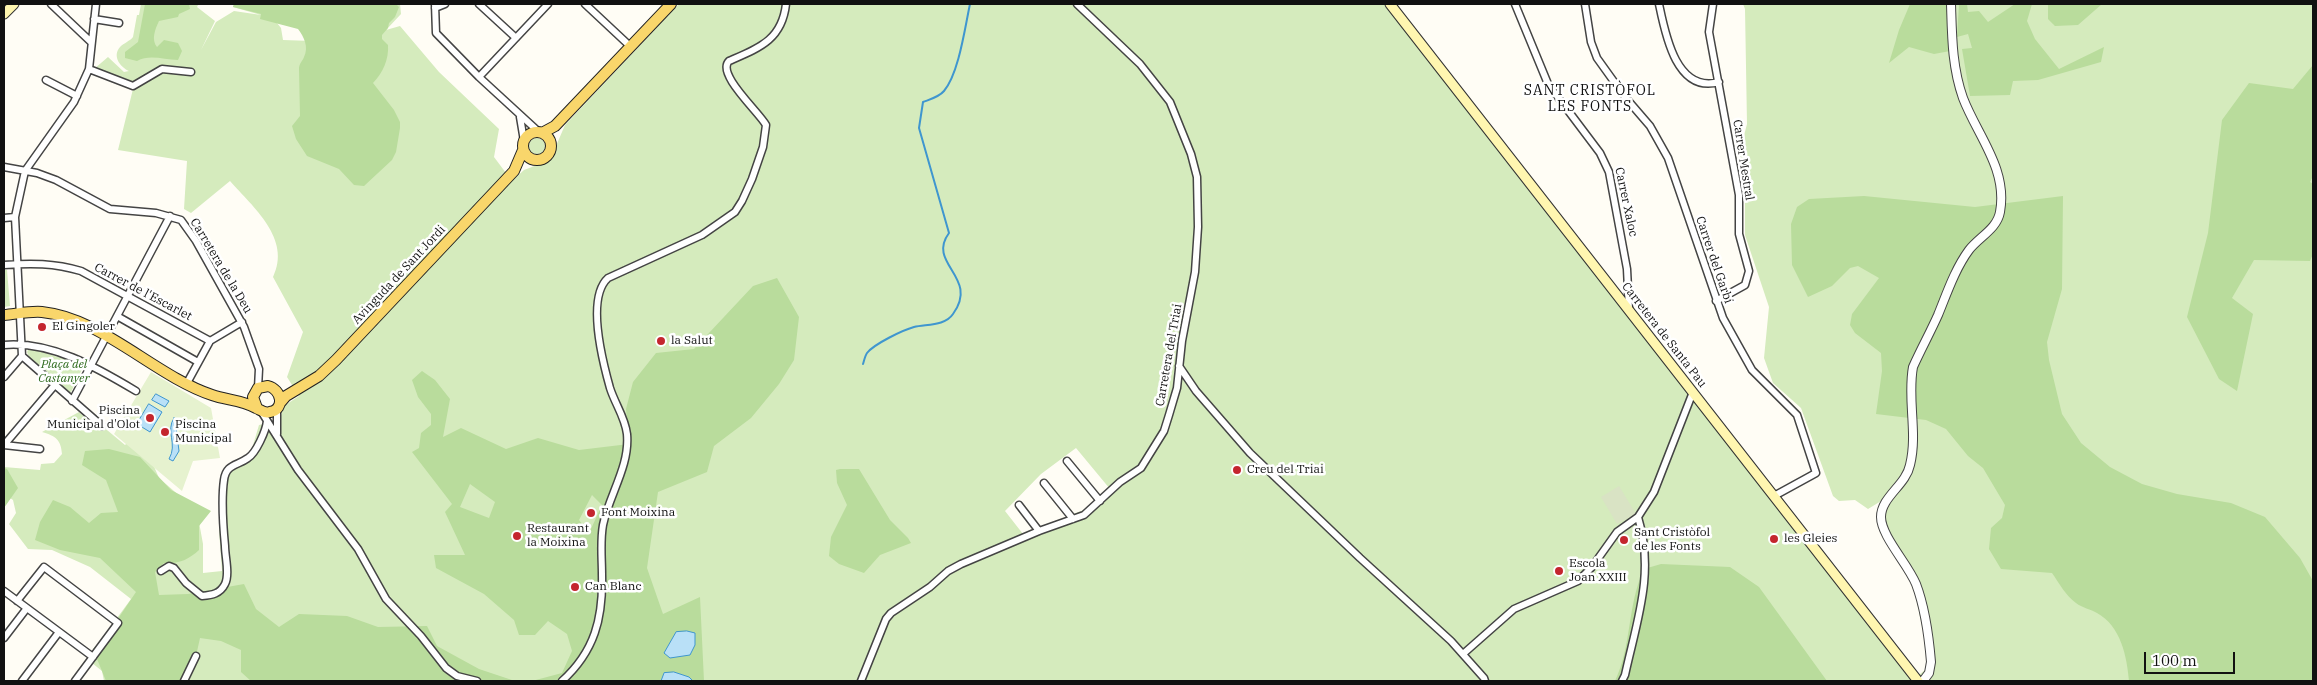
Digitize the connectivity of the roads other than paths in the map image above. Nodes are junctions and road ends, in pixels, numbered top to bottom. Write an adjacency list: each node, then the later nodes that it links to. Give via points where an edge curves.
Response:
1 (14, 4): 18 (main road)
2 (51, 4): 22 (street)
3 (96, 4): 19 (street)
4 (445, 4): 17 (street)
5 (479, 4): 21 (street)
6 (585, 4): 23 (street)
7 (671, 4): 23 (main road)
8 (786, 4): 98 (street, via 776,35 728,61 725,67 741,94 766,125 763,147 735,212 702,235 604,282 597,312 597,329 610,390 623,416 627,453 602,531 602,613 584,655)
9 (1077, 4): 58 (street, Carretera del Triai, via 1140,64 1170,102 1191,154 1198,192 1198,251)
10 (1390, 4): 46 (main road, Carretera de Santa Pau)
11 (1514, 4): 46 (street, Carrer Xaloc, via 1548,84 1600,153 1609,172 1627,269)
12 (1585, 4): 45 (street, Carrer del Garbí, via 1596,58 1650,126 1668,158)
13 (1659, 4): 28 (street, via 1667,38 1681,68 1700,83)
14 (1713, 4): 28 (street, Carrer Mestral, via 1709,32)
15 (1951, 4): 103 (street, via 1953,53 1958,79 1964,100 1992,154 2001,199 2000,214 1992,227 1959,264 1913,367 1910,382 1910,467 1904,481 1882,509 1884,529 1917,586 1931,662)
16 (545, 5): 21 (street)
17 (435, 6): 26 (street, via 436,33)
18 (4, 14)
19 (94, 19): 20 (street); 22 (street)
20 (119, 23)
21 (516, 38): 26 (street)
22 (91, 42): 24 (street)
23 (631, 46): 31 (main road)
24 (89, 69): 25 (street, via 133,86 162,69); 29 (street)
25 (191, 72)
26 (480, 77): 30 (street)
27 (46, 80): 29 (street)
28 (1719, 82): 45 (street, Carrer Mestral, via 1739,190 1739,238 1749,275 1745,285)
29 (77, 96): 38 (street)
30 (519, 114): 32 (street); 34 (street)
31 (555, 126): 32 (main road); 33 (main road)
32 (541, 133): 33 (main road); 34 (main road, via 529,135)
33 (550, 142): 35 (main road, via 547,156)
34 (523, 146): 35 (main road); 37 (main road, Avinguda de Sant Jordi)
35 (533, 160): 37 (main road, Avinguda de Sant Jordi)
36 (4, 167): 38 (street, Carretera de la Deu)
37 (514, 170): 64 (main road, Avinguda de Sant Jordi, via 336,360 319,376)
38 (25, 171): 39 (street, Carretera de la Deu, via 56,180 110,209); 40 (street)
39 (170, 216): 44 (street); 50 (street, Carretera de la Deu, via 186,226)
40 (15, 217): 41 (street); 42 (street)
41 (4, 218)
42 (17, 264): 43 (street, Carrer de l'Escarlet); 44 (street, Carrer de l'Escarlet, via 69,268 93,276); 47 (street)
43 (4, 265)
44 (127, 296): 49 (street); 52 (street, Carrer de l'Escarlet)
45 (1716, 301): 79 (street, Carrer del Garbí, via 1752,370 1800,420 1815,464 1816,473)
46 (1629, 310): 66 (main road, Carretera de Santa Pau)
47 (19, 314): 48 (main road); 51 (main road, via 41,312 77,320); 53 (street)
48 (4, 315)
49 (117, 316): 51 (street); 56 (street)
50 (242, 322): 52 (street); 65 (street, Carretera de la Deu, via 259,369)
51 (106, 336): 57 (street); 60 (main road)
52 (210, 341): 56 (street)
53 (22, 344): 54 (street); 55 (street); 57 (street)
54 (4, 345)
55 (22, 356): 59 (street); 61 (street)
56 (198, 362): 60 (street)
57 (91, 364): 62 (street); 67 (street)
58 (1178, 365): 80 (street, Carretera del Triai, via 1177,388 1164,431 1141,468); 91 (street, via 1196,391 1250,453)
59 (4, 377)
60 (187, 383): 68 (main road, via 212,396)
61 (54, 386): 67 (street); 75 (street)
62 (136, 390)
63 (277, 390): 64 (main road); 65 (main road, via 268,386); 69 (main road)
64 (296, 390): 69 (main road, Avinguda de Sant Jordi)
65 (256, 391): 68 (main road); 70 (main road, via 254,401)
66 (1693, 392): 79 (main road, Carretera de Santa Pau); 82 (street, via 1654,492)
67 (72, 400): 72 (street)
68 (238, 401): 70 (main road)
69 (278, 406): 70 (main road, via 270,412); 73 (street, via 275,417)
70 (259, 410): 71 (street)
71 (267, 421): 73 (street); 74 (street)
72 (102, 426)
73 (277, 434): 74 (street); 97 (street, via 298,470 358,549 386,599 446,668 457,676)
74 (261, 438): 85 (street, via 248,458 232,464 225,474 225,584 217,594 202,596 174,568 169,566)
75 (4, 445): 76 (street)
76 (40, 449)
77 (1068, 461): 80 (street)
78 (1044, 483): 83 (street)
79 (1774, 496): 102 (main road, Carretera de Santa Pau)
80 (1100, 501): 83 (street, Carretera del Triai, via 1084,515)
81 (1019, 505): 84 (street)
82 (1638, 517): 91 (street, via 1617,532 1578,581 1514,609); 101 (street, via 1646,556 1643,599)
83 (1073, 519): 84 (street, Carretera del Triai)
84 (1039, 531): 99 (street, Carretera del Triai, via 948,571 891,613)
85 (161, 570)
86 (4, 591): 87 (street)
87 (17, 601): 88 (street); 93 (street, via 44,566 118,623)
88 (27, 608): 89 (street); 90 (street)
89 (59, 632): 93 (street); 94 (street)
90 (4, 638)
91 (1464, 654): 100 (street)
92 (196, 656): 96 (street)
93 (93, 657): 95 (street)
94 (22, 681)
95 (75, 681)
96 (184, 681)
97 (477, 681)
98 (562, 681)
99 (861, 681)
100 (1485, 681)
101 (1622, 681)
102 (1918, 681)
103 (1922, 681)

